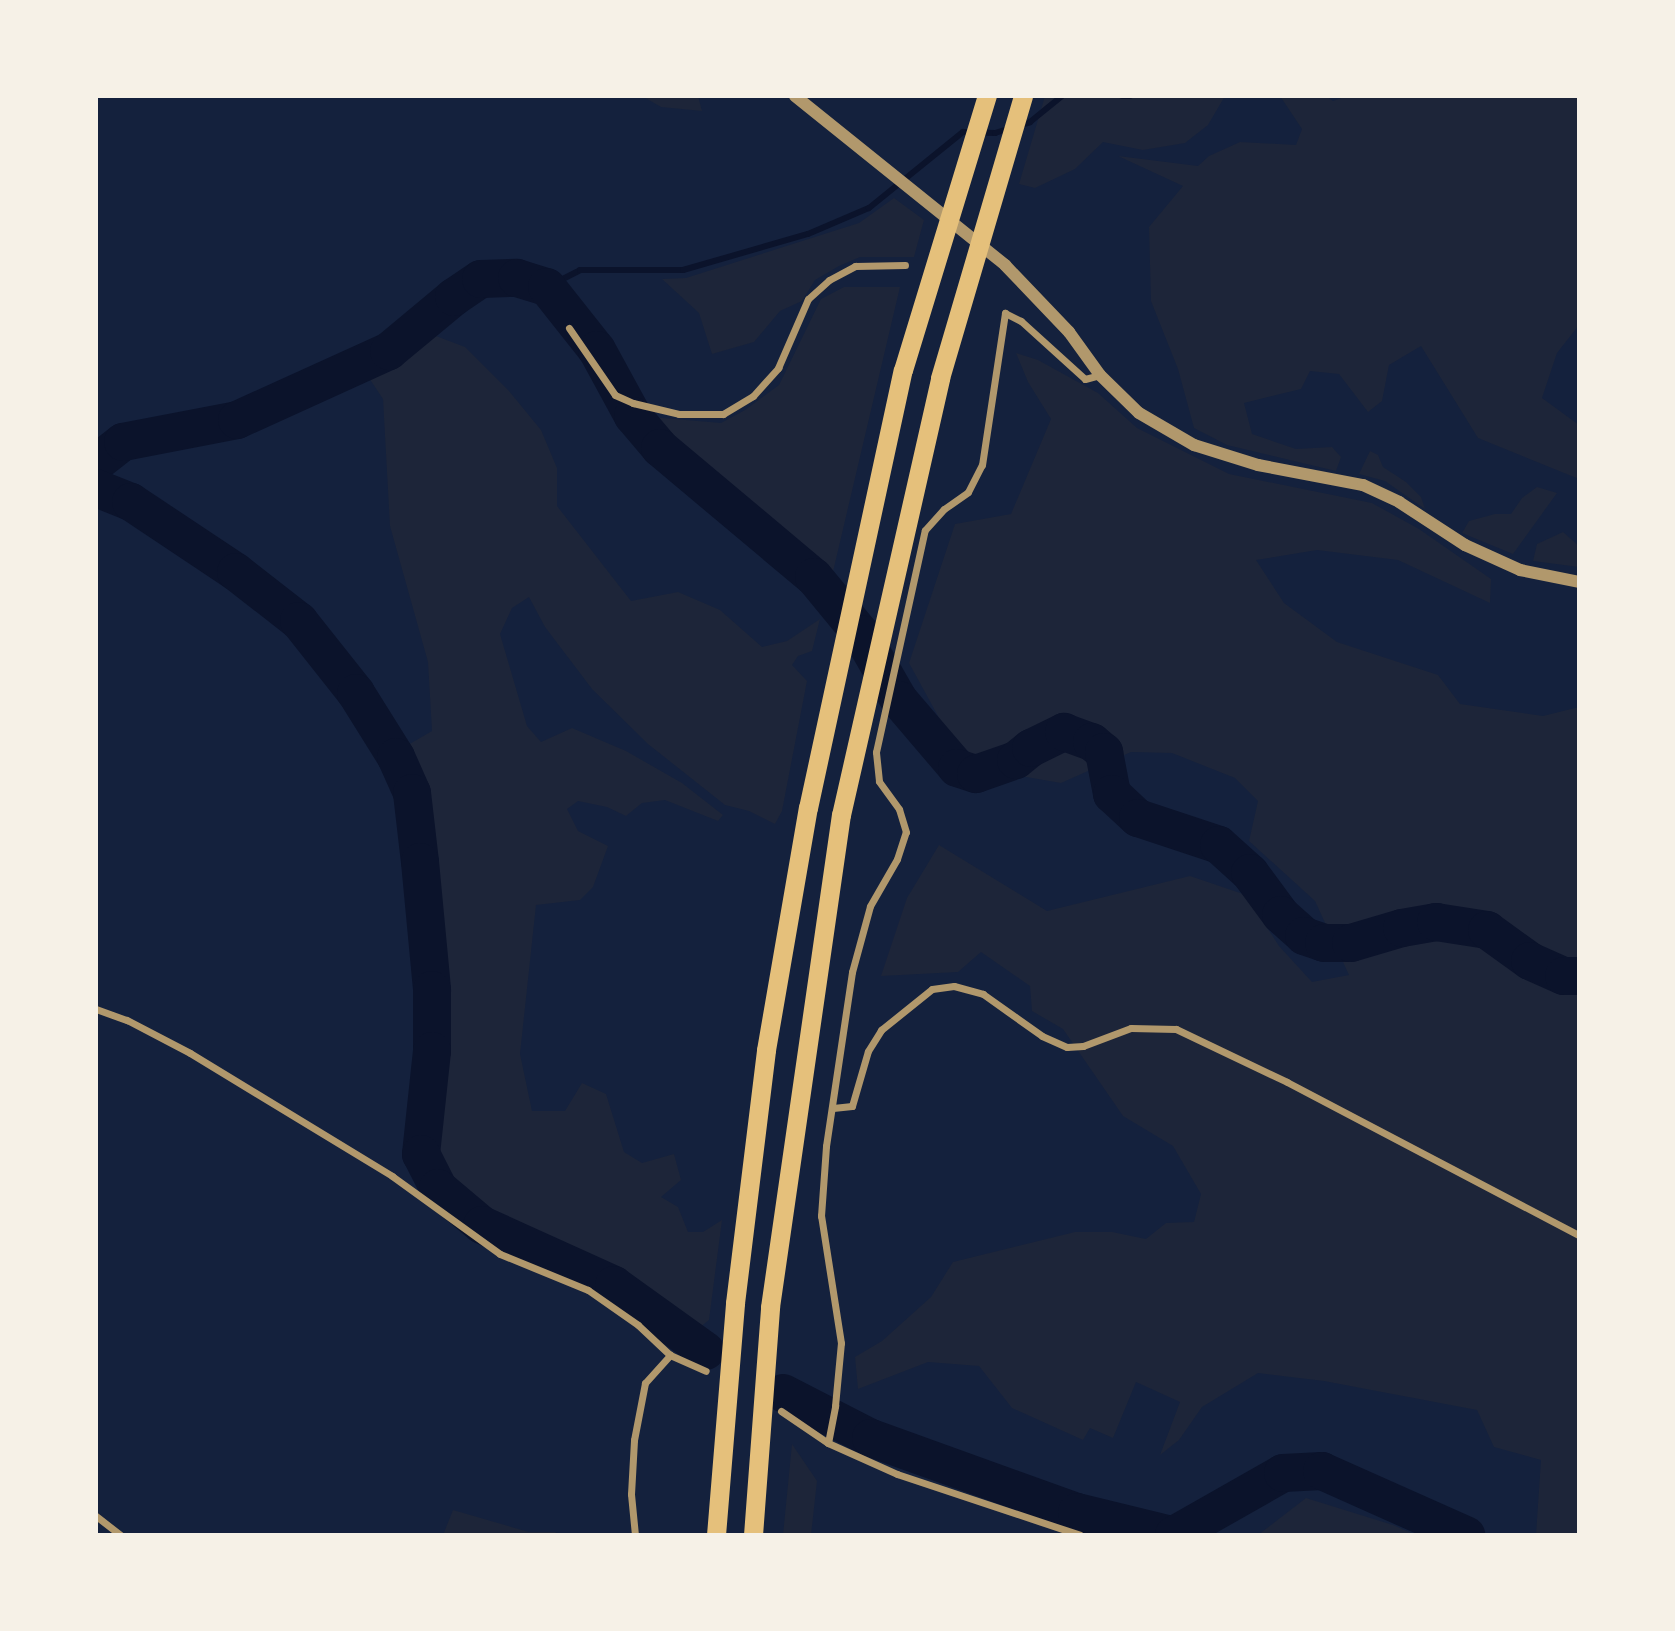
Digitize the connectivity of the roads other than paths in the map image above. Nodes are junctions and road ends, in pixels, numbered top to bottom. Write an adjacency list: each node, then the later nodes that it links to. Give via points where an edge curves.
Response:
1 (795, 96): 6 (street, via 1006,265 1069,332)
2 (987, 96): 18 (highway, via 903,370 808,808 766,1050 734,1303)
3 (1023, 96): 19 (highway, via 940,378 841,815 770,1307)
4 (905, 265): 5 (street, via 855,266 829,280 808,299 778,368 753,396 723,414 679,414 615,395)
5 (569, 328)
6 (1100, 374): 7 (street, via 1139,413 1194,444 1258,465 1363,485 1399,502 1465,545 1520,570); 9 (street, via 1085,379 1021,321 1005,313 982,465 968,492 925,530 889,688 876,752 878,781 899,809 906,832 897,859 870,906 852,972)
7 (1579, 582)
8 (96, 1009): 11 (street, via 190,1053 392,1176 500,1254 588,1290)
9 (833, 1108): 10 (street, via 852,1106 868,1051 881,1030 932,989 954,986 983,994 1067,1047 1083,1046 1131,1028 1175,1029 1287,1082); 14 (street, via 821,1216 841,1343)
10 (1579, 1235)
11 (670, 1354): 12 (street); 17 (street, via 645,1383 634,1440 631,1494)
12 (706, 1371)
13 (781, 1411): 14 (street)
14 (828, 1443): 20 (street, via 897,1474)
15 (96, 1516): 16 (street)
16 (120, 1535)
17 (635, 1535)
18 (716, 1535)
19 (753, 1535)
20 (1080, 1535)

